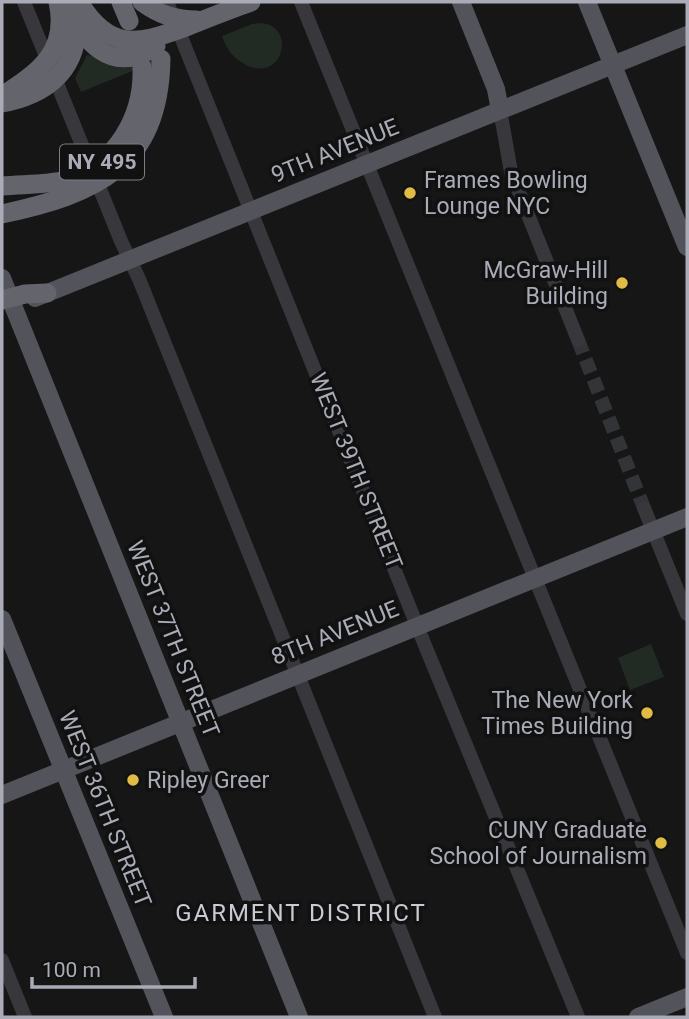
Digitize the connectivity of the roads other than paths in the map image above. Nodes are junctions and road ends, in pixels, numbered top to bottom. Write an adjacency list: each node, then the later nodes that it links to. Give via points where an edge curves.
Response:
1 (24, 2): 35 (street)
2 (58, 2): 21 (highway, via 61,33 53,52 37,72)
3 (65, 2): 15 (highway)
4 (79, 2): 16 (highway, via 94,22 122,39 149,40)
5 (91, 2): 16 (highway, via 104,18 128,32)
6 (121, 2): 14 (highway)
7 (142, 2): 13 (highway, via 169,17)
8 (167, 2): 32 (street, WEST 39TH STREET)
9 (251, 2): 13 (highway)
10 (301, 2): 25 (street)
11 (461, 2): 24 (main road)
12 (587, 2): 19 (main road)
13 (205, 20): 16 (highway)
14 (129, 21)
15 (77, 28): 16 (highway, via 95,47 127,58 150,50); 23 (highway, via 71,58 52,82 34,94)
16 (184, 28)
17 (687, 36): 19 (main road, 9TH AVENUE)
18 (161, 59): 26 (highway, NY 495, via 152,119 141,144)
19 (613, 64): 24 (main road, 9TH AVENUE); 34 (main road)
20 (142, 67): 22 (highway, NY 495)
21 (2, 96)
22 (141, 102): 26 (highway, via 138,135); 28 (highway, NY 495, via 123,137 97,166 66,180)
23 (2, 103)
24 (500, 110): 25 (main road, 9TH AVENUE); 39 (street, via 510,172)
25 (368, 163): 32 (main road, 9TH AVENUE); 43 (street)
26 (119, 167): 30 (highway, NY 495)
27 (2, 177): 28 (highway)
28 (35, 183): 29 (highway, NY 495)
29 (2, 186)
30 (74, 192): 31 (highway); 33 (highway, NY 495)
31 (2, 201)
32 (250, 212): 35 (main road, 9TH AVENUE); 46 (street, WEST 39TH STREET)
33 (2, 214)
34 (687, 247)
35 (130, 261): 37 (main road, 9TH AVENUE); 47 (street)
36 (2, 278): 38 (main road, WEST 37TH STREET)
37 (47, 293): 38 (highway)
38 (6, 304): 48 (main road, WEST 37TH STREET)
39 (578, 341)
40 (644, 508): 42 (street)
41 (687, 517): 42 (main road, 8TH AVENUE)
42 (653, 530): 43 (main road, 8TH AVENUE); 44 (street)
43 (535, 578): 46 (main road, 8TH AVENUE); 51 (street)
44 (687, 614)
45 (2, 619): 49 (main road, WEST 36TH STREET)
46 (417, 626): 47 (main road, 8TH AVENUE); 58 (street, WEST 39TH STREET)
47 (298, 674): 48 (main road, 8TH AVENUE); 57 (street)
48 (180, 722): 49 (main road, 8TH AVENUE); 56 (main road, WEST 37TH STREET)
49 (63, 769): 50 (main road, 8TH AVENUE); 55 (main road, WEST 36TH STREET)
50 (2, 795)
51 (687, 953)
52 (2, 960): 54 (street)
53 (687, 997): 59 (main road)
54 (25, 1017)
55 (164, 1017)
56 (299, 1017)
57 (435, 1017)
58 (578, 1017)
59 (638, 1017)

